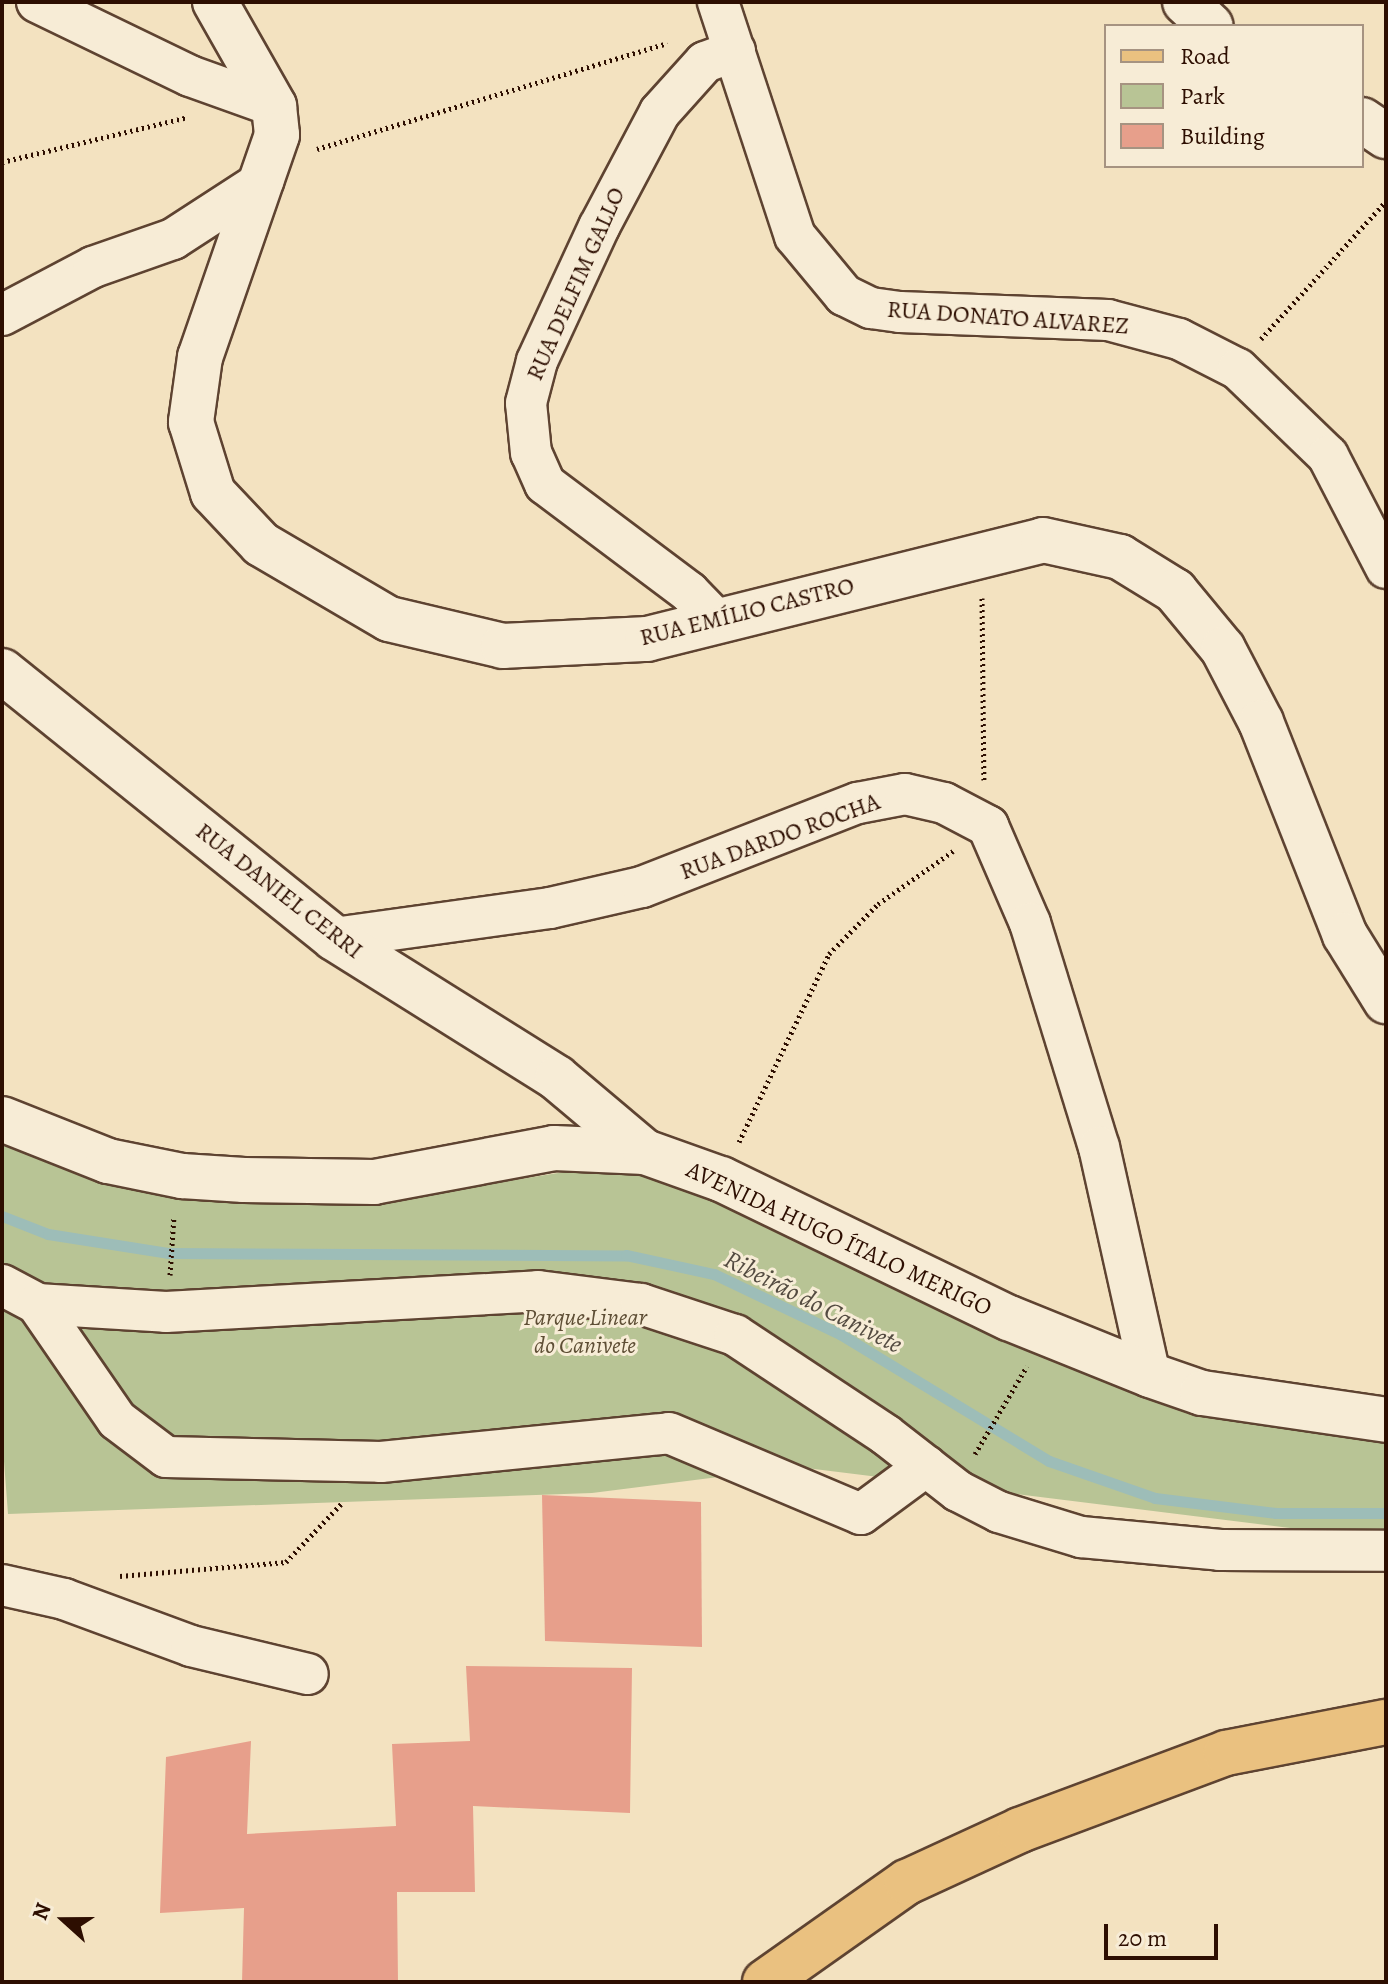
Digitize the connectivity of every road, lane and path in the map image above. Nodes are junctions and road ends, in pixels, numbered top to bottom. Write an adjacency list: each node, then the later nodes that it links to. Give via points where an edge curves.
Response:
1 (37, 2): 6 (street, via 190,76)
2 (215, 2): 6 (street)
3 (1185, 2): 4 (street)
4 (1209, 24)
5 (727, 25): 11 (path, via 323,147); 14 (street, RUA DONATO ALVAREZ, via 748,109 795,236 844,295 871,308 900,312 1108,320 1179,339); 17 (street, RUA DELFIM GALLO, via 705,62 660,112 537,361 526,403 531,453 545,484 689,592)
6 (274, 106): 11 (street, via 277,135)
7 (203, 113): 10 (path)
8 (1364, 121): 9 (street)
9 (1386, 136)
10 (2, 162)
11 (264, 180): 13 (street, via 173,239 93,267); 17 (street, RUA EMÍLIO CASTRO, via 191,386 191,422 213,493 261,544 389,619 503,646 647,639)
12 (1386, 201): 14 (path)
13 (2, 315)
14 (1238, 369): 16 (street, RUA DONATO ALVAREZ, via 1328,456)
15 (983, 551): 17 (street, RUA EMÍLIO CASTRO); 19 (path); 21 (street, RUA EMÍLIO CASTRO, via 1043,540 1084,545 1147,570 1175,591 1223,649 1261,722 1345,935)
16 (1386, 568)
17 (718, 622)
18 (2, 671): 20 (street, RUA DANIEL CERRI)
19 (988, 826): 20 (street, RUA DARDO ROCHA, via 944,803 905,794 858,803 642,887 550,908); 24 (path, via 878,904 829,954); 29 (street, via 1030,923 1099,1147)
20 (334, 938): 23 (street, RUA DANIEL CERRI, via 557,1078)
21 (1386, 1001)
22 (2, 1119): 23 (street, AVENIDA HUGO ÍTALO MERIGO, via 108,1161 182,1176 244,1180 374,1182 554,1148)
23 (645, 1152): 24 (street, AVENIDA HUGO ÍTALO MERIGO)
24 (721, 1179): 29 (street, AVENIDA HUGO ÍTALO MERIGO, via 1009,1318)
25 (173, 1223): 26 (path)
26 (170, 1280)
27 (2, 1285): 28 (street)
28 (37, 1304): 33 (street, via 117,1420 166,1457); 34 (street, via 166,1312 538,1291 641,1304 735,1335)
29 (1150, 1375): 31 (street, AVENIDA HUGO ÍTALO MERIGO, via 1202,1393)
30 (1010, 1396): 32 (path)
31 (1386, 1420)
32 (972, 1458)
33 (381, 1462): 34 (street, via 669,1433 861,1514); 36 (path, via 286,1562)
34 (926, 1466): 35 (street, via 999,1512 1081,1537 1220,1550)
35 (1386, 1551)
36 (116, 1576)
37 (2, 1585): 38 (street, via 64,1599 206,1650)
38 (308, 1674)
39 (1386, 1722): 40 (main road, via 1226,1753 1020,1830 907,1882)
40 (765, 1982)

